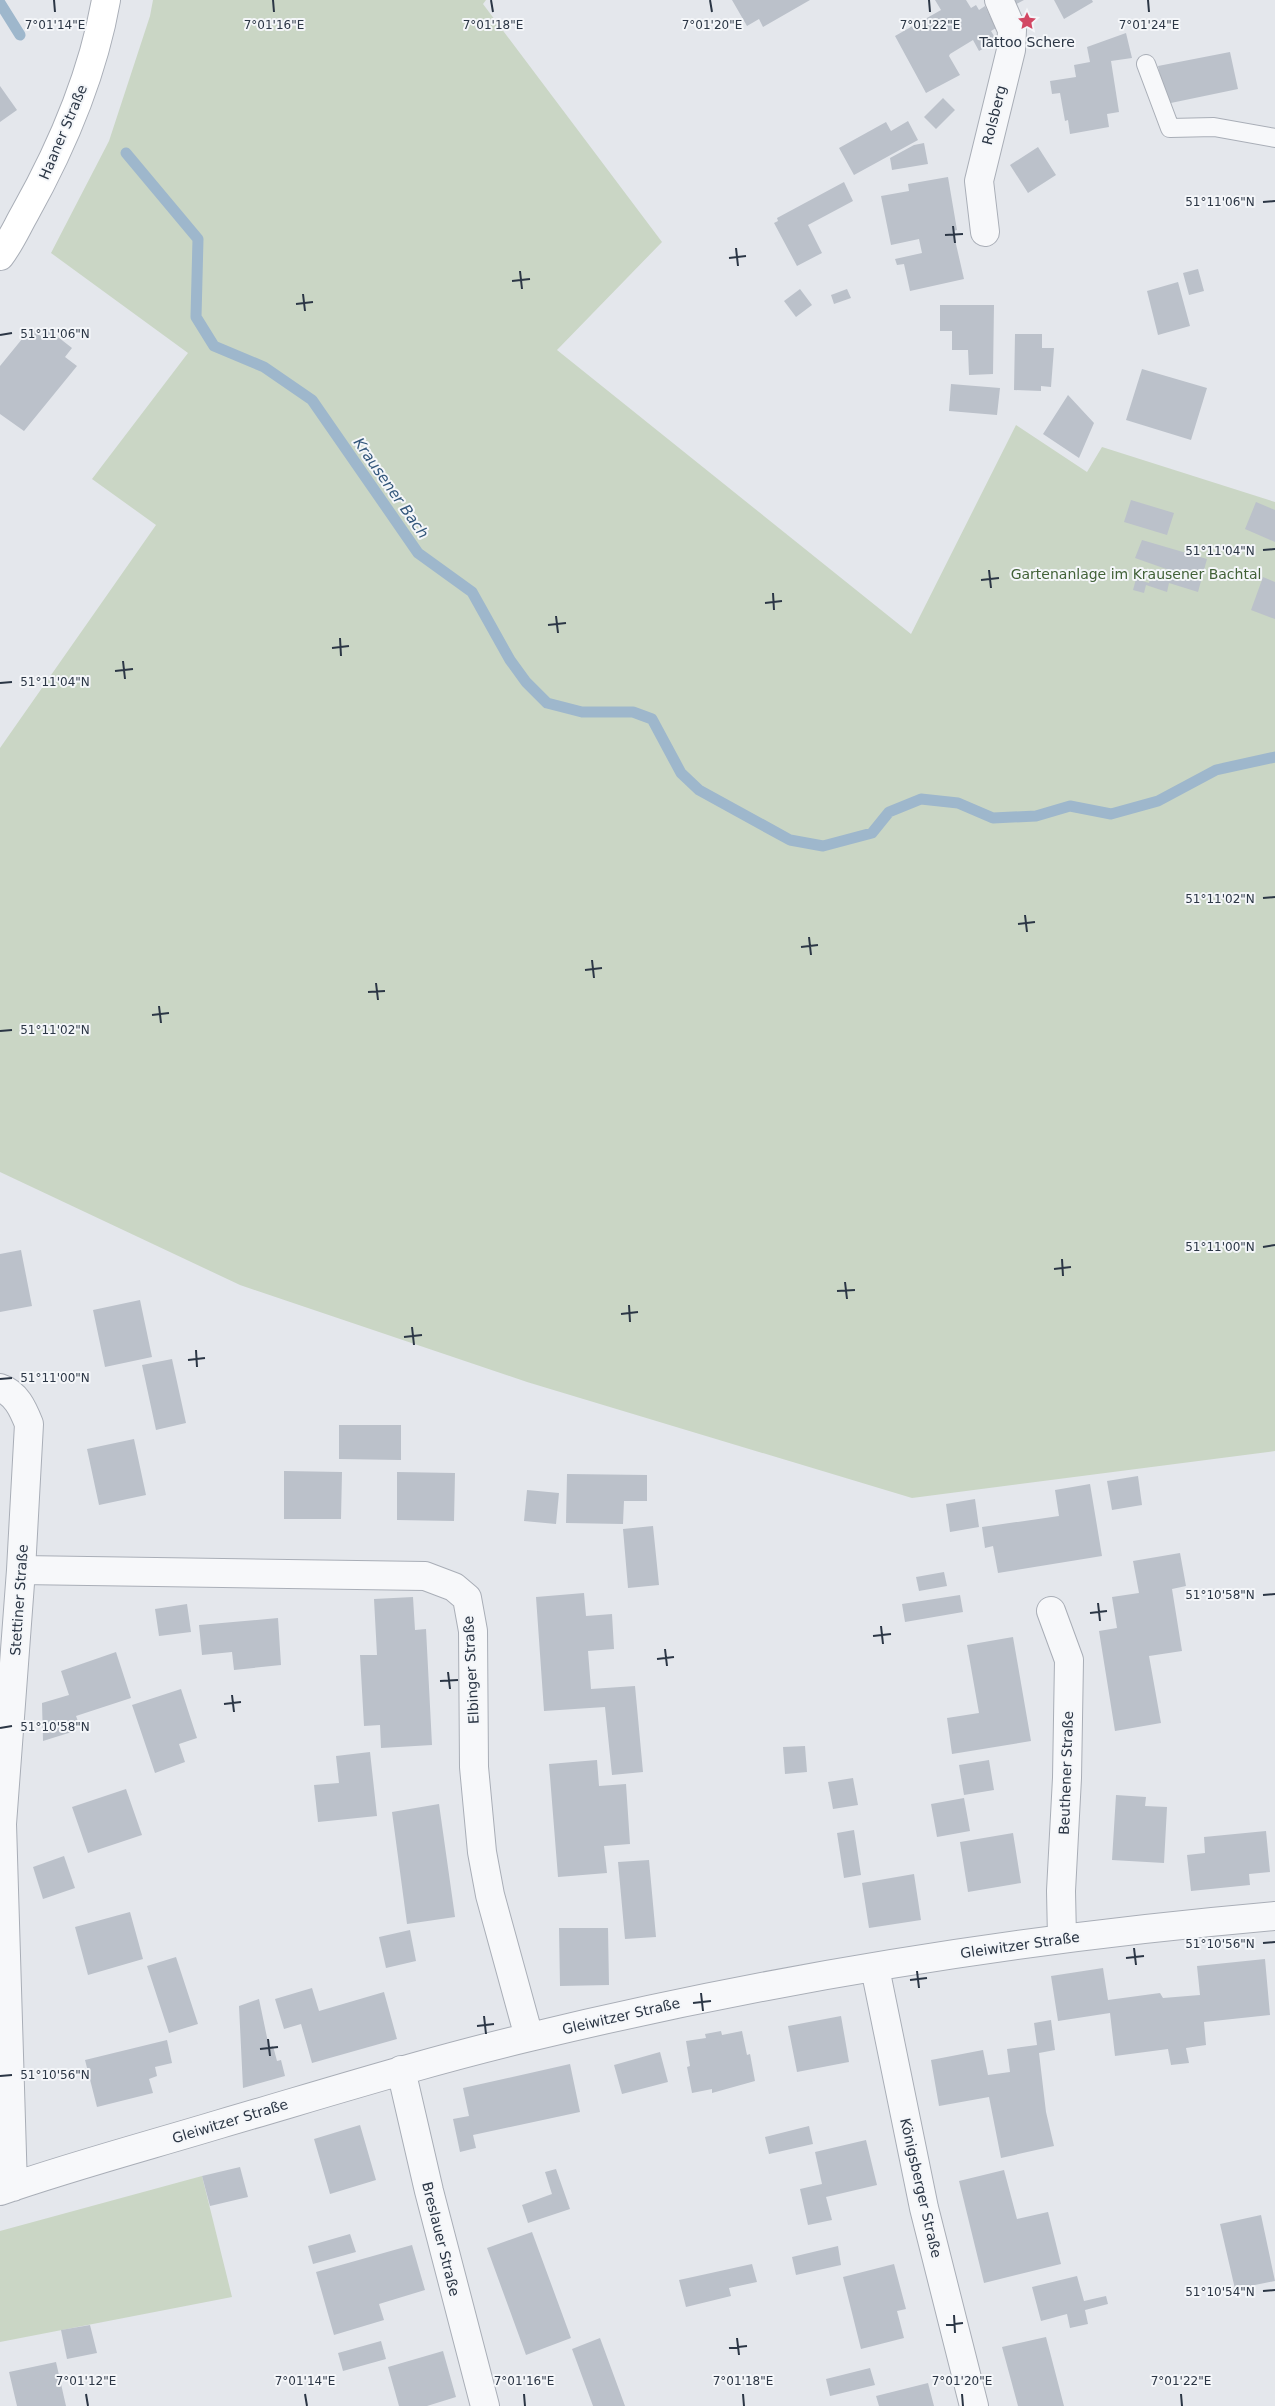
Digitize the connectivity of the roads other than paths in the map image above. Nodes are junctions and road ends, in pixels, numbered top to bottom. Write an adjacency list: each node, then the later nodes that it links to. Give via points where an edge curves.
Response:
1 (106, 0): 6 (main road, Haaner Straße, via 101,33 76,105 41,184)
2 (999, 0): 5 (street, Rolsberg, via 1012,30 979,181)
3 (1146, 64): 4 (lane, via 1170,128 1214,128)
4 (1275, 138)
5 (985, 232)
6 (0, 256)
7 (0, 1388): 8 (street, Stettiner Straße, via 7,1390 21,1405 29,1424)
8 (22, 1570): 10 (street, Stettiner Straße); 14 (street, Elbinger Straße, via 425,1576 454,1587 467,1598 473,1632 474,1767 482,1852 490,1895)
9 (1051, 1612): 12 (street, Beuthener Straße, via 1069,1660)
10 (1, 1824): 16 (street, Stettiner Straße)
11 (1275, 1916): 12 (street, Gleiwitzer Straße)
12 (1062, 1938): 13 (street, Gleiwitzer Straße)
13 (875, 1968): 14 (street, Gleiwitzer Straße, via 694,2000); 18 (street, Königsberger Straße, via 924,2208)
14 (529, 2037): 15 (street, Gleiwitzer Straße)
15 (401, 2070): 16 (street, Gleiwitzer Straße); 17 (street, Breslauer Straße)
16 (6, 2189)
17 (485, 2406)
18 (974, 2406)

